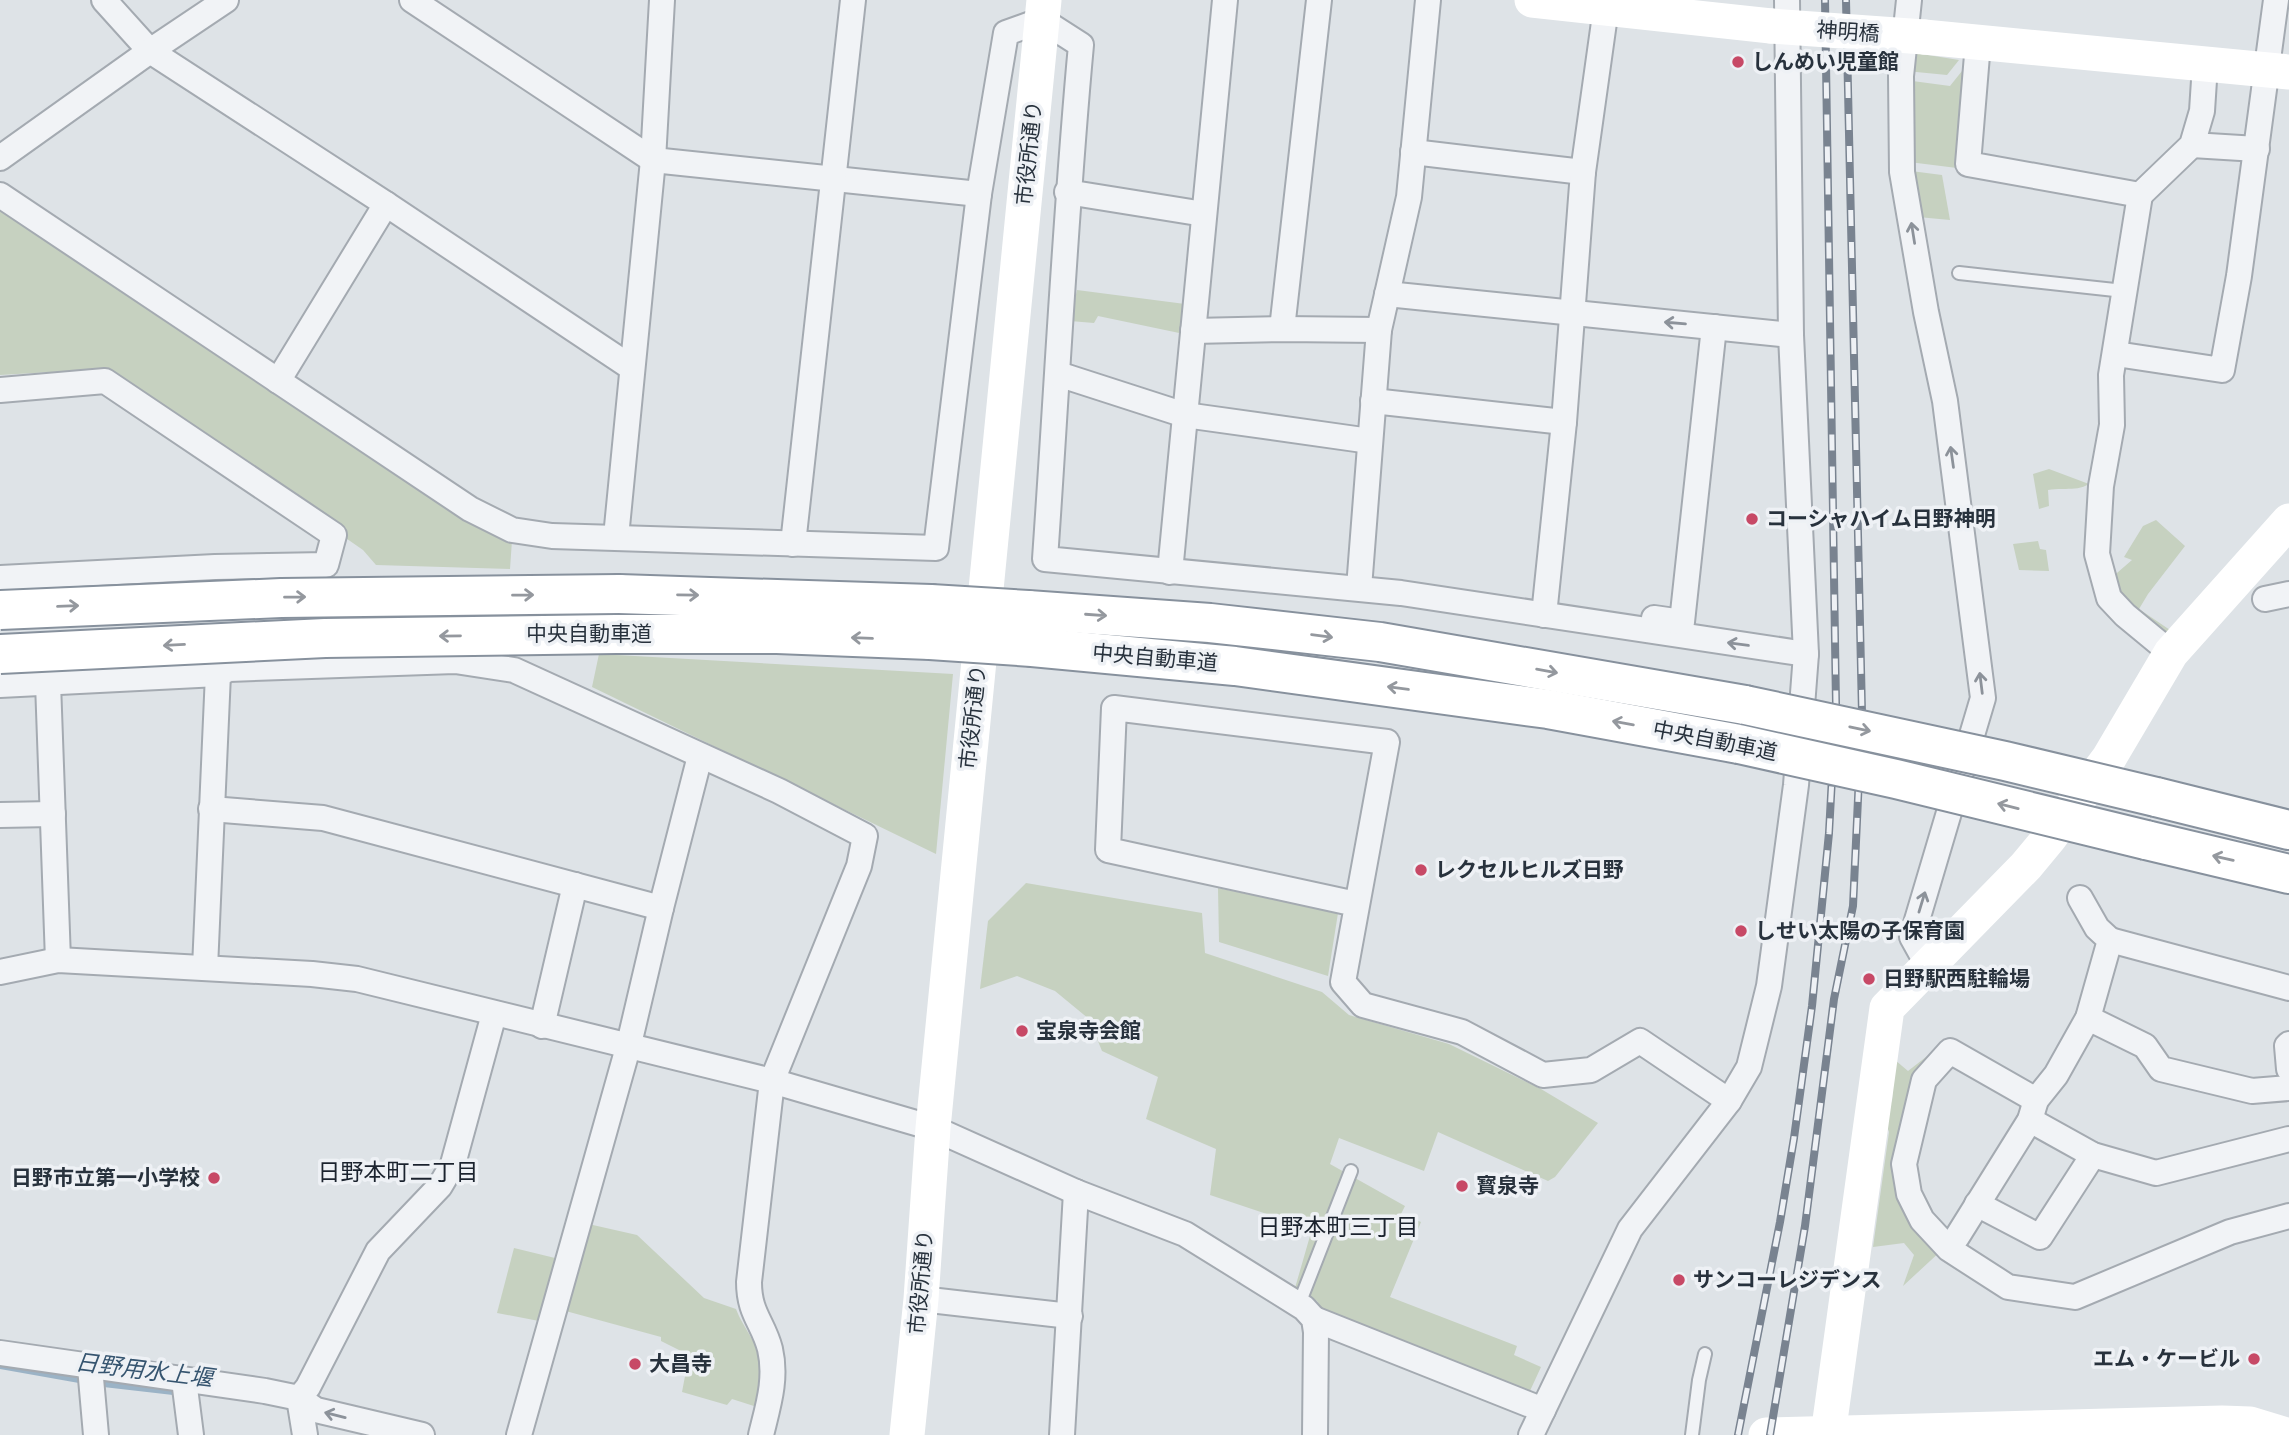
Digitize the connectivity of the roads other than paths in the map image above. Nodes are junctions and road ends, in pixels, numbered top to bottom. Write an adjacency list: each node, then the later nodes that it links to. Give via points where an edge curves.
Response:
1 (104, 0): 16 (street)
2 (226, 0): 16 (street)
3 (412, 0): 23 (street)
4 (662, 0): 23 (street)
5 (853, 0): 25 (street)
6 (1225, 0): 31 (street)
7 (1319, 0): 37 (street)
8 (1428, 0): 21 (street)
9 (1532, 0): 12 (street, 神明橋)
10 (1909, 0): 78 (street, one-way to 10, via 1912,937 1983,698 1945,401 1902,172 1901,76)
11 (2276, 0): 18 (street)
12 (1606, 8): 14 (street, 神明橋); 24 (street)
13 (1043, 10): 26 (street, via 1081,45); 27 (street, via 1006,33); 92 (street, 市役所通り)
14 (1779, 13): 15 (street, 神明橋, bridge); 40 (street)
15 (1978, 43): 17 (street, 神明橋); 29 (street, via 1968,164)
16 (150, 51): 22 (street); 30 (street)
17 (2204, 65): 18 (street, 神明橋); 19 (street, via 2202,111)
18 (2277, 70): 20 (street)
19 (2192, 145): 20 (street); 29 (street)
20 (2257, 149): 41 (street, via 2222,370)
21 (1413, 152): 24 (street); 34 (street, via 1409,197)
22 (0, 158)
23 (653, 160): 25 (street); 42 (street)
24 (1583, 172): 35 (street)
25 (833, 180): 27 (street); 52 (street)
26 (1068, 192): 31 (street); 43 (street)
27 (979, 194): 52 (street, via 936,548)
28 (0, 195): 44 (street)
29 (2140, 195): 33 (street)
30 (386, 204): 42 (street); 44 (street)
31 (1204, 214): 39 (street)
32 (1958, 273): 33 (lane)
33 (2124, 291): 41 (street)
34 (1387, 294): 35 (street); 38 (street)
35 (1573, 314): 36 (street, one-way to 35); 48 (street)
36 (1714, 327): 40 (street); 58 (street, via 1682,622 1570,604)
37 (1282, 329): 38 (street); 39 (street)
38 (1379, 330): 46 (street)
39 (1193, 331): 47 (street)
40 (1791, 335): 62 (street)
41 (2116, 355): 60 (street, via 2097,554 2109,598)
42 (632, 368): 51 (street)
43 (1058, 374): 47 (street); 54 (street, via 1045,559)
44 (278, 381): 51 (street, via 470,509 512,530)
45 (0, 390): 53 (street, via 105,381 334,534 326,565)
46 (1373, 401): 48 (street); 49 (street)
47 (1185, 415): 49 (street); 54 (street)
48 (1564, 422): 58 (street)
49 (1370, 442): 56 (street)
50 (2289, 521): 60 (street)
51 (616, 537): 52 (street)
52 (793, 544)
53 (215, 567): 55 (street); 63 (street)
54 (1171, 572): 56 (street)
55 (0, 578)
56 (1359, 588): 58 (street)
57 (0, 610): 59 (highway, 中央自動車道, one-way to 59, bridge, via 281,597 619,594)
58 (1544, 615): 62 (street, one-way to 58)
59 (931, 622): 61 (highway, 中央自動車道, one-way to 61, bridge, via 777,634 325,638); 70 (highway, 中央自動車道, one-way to 70, bridge, via 1028,610 1210,623 1380,642 1745,705 2005,761); 71 (highway, 中央自動車道, one-way to 59, bridge, via 1739,744 1548,709 1235,666 1032,647)
60 (2171, 653): 78 (street, via 2109,758 2050,837)
61 (0, 654)
62 (1806, 654): 90 (street, via 1796,785 1769,986 1749,1068)
63 (223, 672): 64 (street); 66 (street, via 455,661 514,670); 67 (street)
64 (48, 683): 65 (street); 68 (street)
65 (0, 685)
66 (700, 756): 75 (street); 88 (street, via 865,836 859,866)
67 (211, 809): 72 (street, via 323,818); 79 (street)
68 (53, 814): 69 (street); 77 (street)
69 (0, 816)
70 (2289, 830)
71 (2289, 874)
72 (575, 885): 75 (street); 84 (street)
73 (2080, 898): 76 (street, via 2097,929)
74 (1356, 904): 74 (street, via 1108,850 1114,708 1387,742); 90 (street, via 1343,982 1363,1006 1462,1032 1543,1075 1591,1070 1640,1041)
75 (661, 908): 86 (street)
76 (2110, 940): 81 (street); 83 (street)
77 (58, 960): 79 (street); 80 (street)
78 (1927, 964): 109 (street, via 1887,1008)
79 (205, 968): 82 (street, via 357,979)
80 (0, 972)
81 (2289, 988)
82 (494, 1014): 84 (street); 107 (street, via 453,1164 440,1186 378,1251)
83 (2088, 1018): 89 (street, via 2146,1046 2161,1069 2252,1091); 91 (street)
84 (542, 1026): 86 (street)
85 (2289, 1044): 87 (street)
86 (629, 1045): 88 (street); 114 (street)
87 (2289, 1069)
88 (772, 1081): 92 (street); 115 (street, via 749,1282 749,1301 770,1348 774,1380)
89 (2289, 1088)
90 (1729, 1101): 108 (street, via 1630,1229)
91 (2033, 1110): 94 (street); 97 (street); 98 (street, via 1950,1051 1924,1080 1905,1164 1909,1194 1922,1220 1949,1249 2008,1287 2076,1297 2230,1232)
92 (933, 1128): 96 (street); 100 (street, 市役所通り)
93 (2289, 1139): 94 (street, via 2157,1173)
94 (2093, 1155): 97 (street, via 2040,1237)
95 (1351, 1171): 101 (lane)
96 (1076, 1192): 101 (street, via 1185,1234); 102 (street)
97 (1978, 1204): 99 (street)
98 (2289, 1216)
99 (1957, 1237)
100 (921, 1299): 102 (street); 116 (street, 市役所通り)
101 (1307, 1312): 108 (street); 118 (street, via 1316,1332)
102 (1070, 1315): 117 (street)
103 (0, 1353): 105 (street)
104 (1705, 1354): 120 (lane)
105 (90, 1377): 106 (street); 110 (street)
106 (185, 1389): 107 (street, via 265,1391); 111 (street)
107 (299, 1398): 112 (street); 113 (street, one-way to 107, via 316,1410)
108 (1543, 1410): 119 (street)
109 (1828, 1434): 121 (street); 122 (street, via 2222,1423 2250,1424)
110 (96, 1435)
111 (191, 1435)
112 (305, 1435)
113 (422, 1435)
114 (519, 1435)
115 (761, 1435)
116 (908, 1435)
117 (1062, 1435)
118 (1315, 1435)
119 (1531, 1435)
120 (1692, 1435)
121 (1766, 1435)
122 (2286, 1435)

